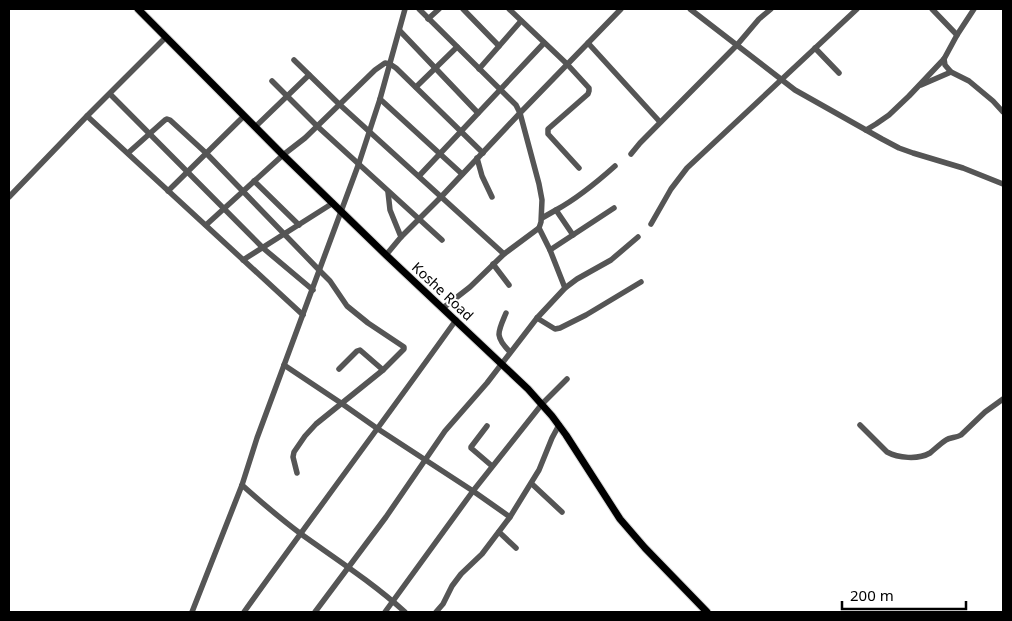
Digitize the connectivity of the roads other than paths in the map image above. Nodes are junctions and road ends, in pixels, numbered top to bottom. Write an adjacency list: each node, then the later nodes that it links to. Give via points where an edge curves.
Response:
1 (138, 9): 17 (main road, Koshe Road)
2 (405, 9): 15 (street)
3 (419, 9): 13 (street)
4 (439, 9): 13 (street)
5 (463, 9): 20 (street)
6 (509, 9): 14 (street)
7 (621, 9): 19 (street)
8 (690, 9): 21 (street)
9 (771, 9): 21 (street)
10 (857, 9): 23 (street)
11 (932, 9): 16 (street)
12 (974, 9): 16 (street)
13 (428, 20): 22 (street)
14 (521, 21): 18 (street); 20 (street)
15 (400, 31): 26 (street); 28 (street)
16 (957, 35): 24 (street)
17 (166, 37): 38 (street); 46 (main road, Koshe Road)
18 (544, 43): 27 (street); 37 (street)
19 (588, 43): 27 (street); 47 (street)
20 (499, 46): 29 (street)
21 (737, 46): 33 (street); 47 (street)
22 (457, 47): 28 (street); 29 (street)
23 (815, 48): 31 (street); 33 (street)
24 (944, 59): 30 (street); 36 (street)
25 (294, 60): 32 (street)
26 (390, 64): 35 (street); 40 (street); 41 (street, via 385,63 375,70)
27 (567, 64): 44 (street); 63 (street, via 589,91 548,129 548,134)
28 (436, 68): 35 (street); 43 (street)
29 (479, 68): 37 (street)
30 (951, 72): 36 (street); 42 (street, via 973,84)
31 (839, 73)
32 (309, 76): 39 (street); 41 (street)
33 (781, 79): 50 (street, via 800,94); 82 (street, via 681,175)
34 (272, 81): 39 (street)
35 (416, 87): 52 (street)
36 (917, 87): 50 (street, via 889,115)
37 (500, 89): 43 (street); 44 (street, via 516,104)
38 (110, 94): 45 (street); 53 (street)
39 (288, 97): 48 (street); 49 (street)
40 (380, 99): 51 (street); 57 (street)
41 (339, 104): 48 (street); 51 (street)
42 (1003, 112)
43 (478, 113): 52 (street)
44 (520, 113): 55 (street); 80 (street, via 539,184)
45 (87, 116): 54 (street); 73 (street)
46 (244, 116): 49 (main road, Koshe Road); 56 (street)
47 (660, 122): 58 (street)
48 (317, 126): 59 (street); 61 (street)
49 (255, 127): 59 (main road, Koshe Road)
50 (866, 130): 68 (street, via 907,151)
51 (370, 131): 61 (street); 66 (street)
52 (460, 131): 55 (street); 57 (street)
53 (149, 134): 54 (street); 56 (street, via 165,120 170,120); 64 (street)
54 (128, 153): 69 (street)
55 (483, 153): 60 (street)
56 (206, 154): 64 (street); 70 (street)
57 (439, 154): 65 (street); 66 (street)
58 (631, 154)
59 (283, 155): 67 (street); 75 (main road, Koshe Road)
60 (477, 158): 65 (street); 72 (street)
61 (359, 163): 71 (street); 79 (street)
62 (615, 166): 78 (street)
63 (579, 168)
64 (187, 172): 69 (street); 76 (street)
65 (462, 174): 74 (street)
66 (418, 176): 74 (street)
67 (254, 181): 70 (street); 84 (street)
68 (1003, 184)
69 (168, 191): 83 (street)
70 (243, 192): 76 (street); 86 (street)
71 (388, 192): 81 (street); 88 (street, via 390,210)
72 (492, 196)
73 (9, 197)
74 (441, 197): 81 (street); 93 (street)
75 (333, 203): 79 (main road, Koshe Road); 84 (street)
76 (224, 207): 83 (street); 91 (street)
77 (614, 208): 87 (street)
78 (556, 210): 80 (street); 87 (street)
79 (340, 211): 94 (main road, Koshe Road); 97 (street)
80 (542, 218): 85 (street)
81 (418, 220): 88 (street); 90 (street)
82 (651, 224)
83 (206, 225): 95 (street)
84 (298, 225): 86 (street)
85 (539, 228): 92 (street); 93 (street)
86 (283, 234): 91 (street); 97 (street)
87 (573, 235): 92 (street)
88 (401, 236): 94 (street)
89 (638, 237): 100 (street, via 611,260)
90 (442, 240)
91 (263, 248): 95 (street); 101 (street)
92 (550, 250): 100 (street)
93 (504, 254): 96 (street)
94 (386, 255): 102 (main road, Koshe Road)
95 (243, 260): 104 (street)
96 (493, 264): 99 (street); 102 (street)
97 (320, 270): 101 (street); 111 (street, via 347,306 404,347)
98 (641, 282): 105 (street, via 560,328 555,329)
99 (509, 285)
100 (565, 288): 105 (street)
101 (313, 290): 104 (street)
102 (443, 308): 106 (main road, Koshe Road)
103 (506, 312): 107 (street, via 500,327 500,339)
104 (303, 315): 109 (street)
105 (537, 318): 107 (street)
106 (456, 320): 108 (main road, Koshe Road); 119 (street)
107 (510, 352): 108 (street)
108 (502, 363): 115 (main road, Koshe Road); 120 (street, via 445,430)
109 (284, 365): 114 (street); 124 (street)
110 (339, 369): 111 (street, via 360,350)
111 (383, 370): 114 (street)
112 (567, 379): 115 (street)
113 (1003, 399): 116 (street, via 960,435 919,456 903,458 892,455)
114 (341, 403): 119 (street); 122 (street, via 311,430 294,452)
115 (542, 404): 117 (main road, Koshe Road); 121 (street)
116 (860, 424)
117 (559, 425): 123 (street); 141 (main road, Koshe Road, via 620,519)
118 (487, 426): 121 (street, via 471,448)
119 (378, 429): 120 (street); 129 (street)
120 (425, 460): 125 (street); 131 (street)
121 (492, 466): 125 (street)
122 (297, 473)
123 (532, 484): 126 (street); 127 (street)
124 (242, 486): 129 (street); 134 (street)
125 (473, 491): 127 (street); 132 (street)
126 (562, 512)
127 (510, 517): 128 (street)
128 (498, 532): 130 (street); 133 (street, via 482,554 461,574)
129 (300, 533): 131 (street); 135 (street)
130 (516, 548)
131 (349, 567): 132 (street); 136 (street)
132 (393, 601): 137 (street); 138 (street)
133 (440, 607): 139 (street); 140 (street)
134 (192, 612)
135 (244, 612)
136 (315, 612)
137 (385, 612)
138 (405, 612)
139 (436, 612)
140 (445, 612)
141 (707, 612)

